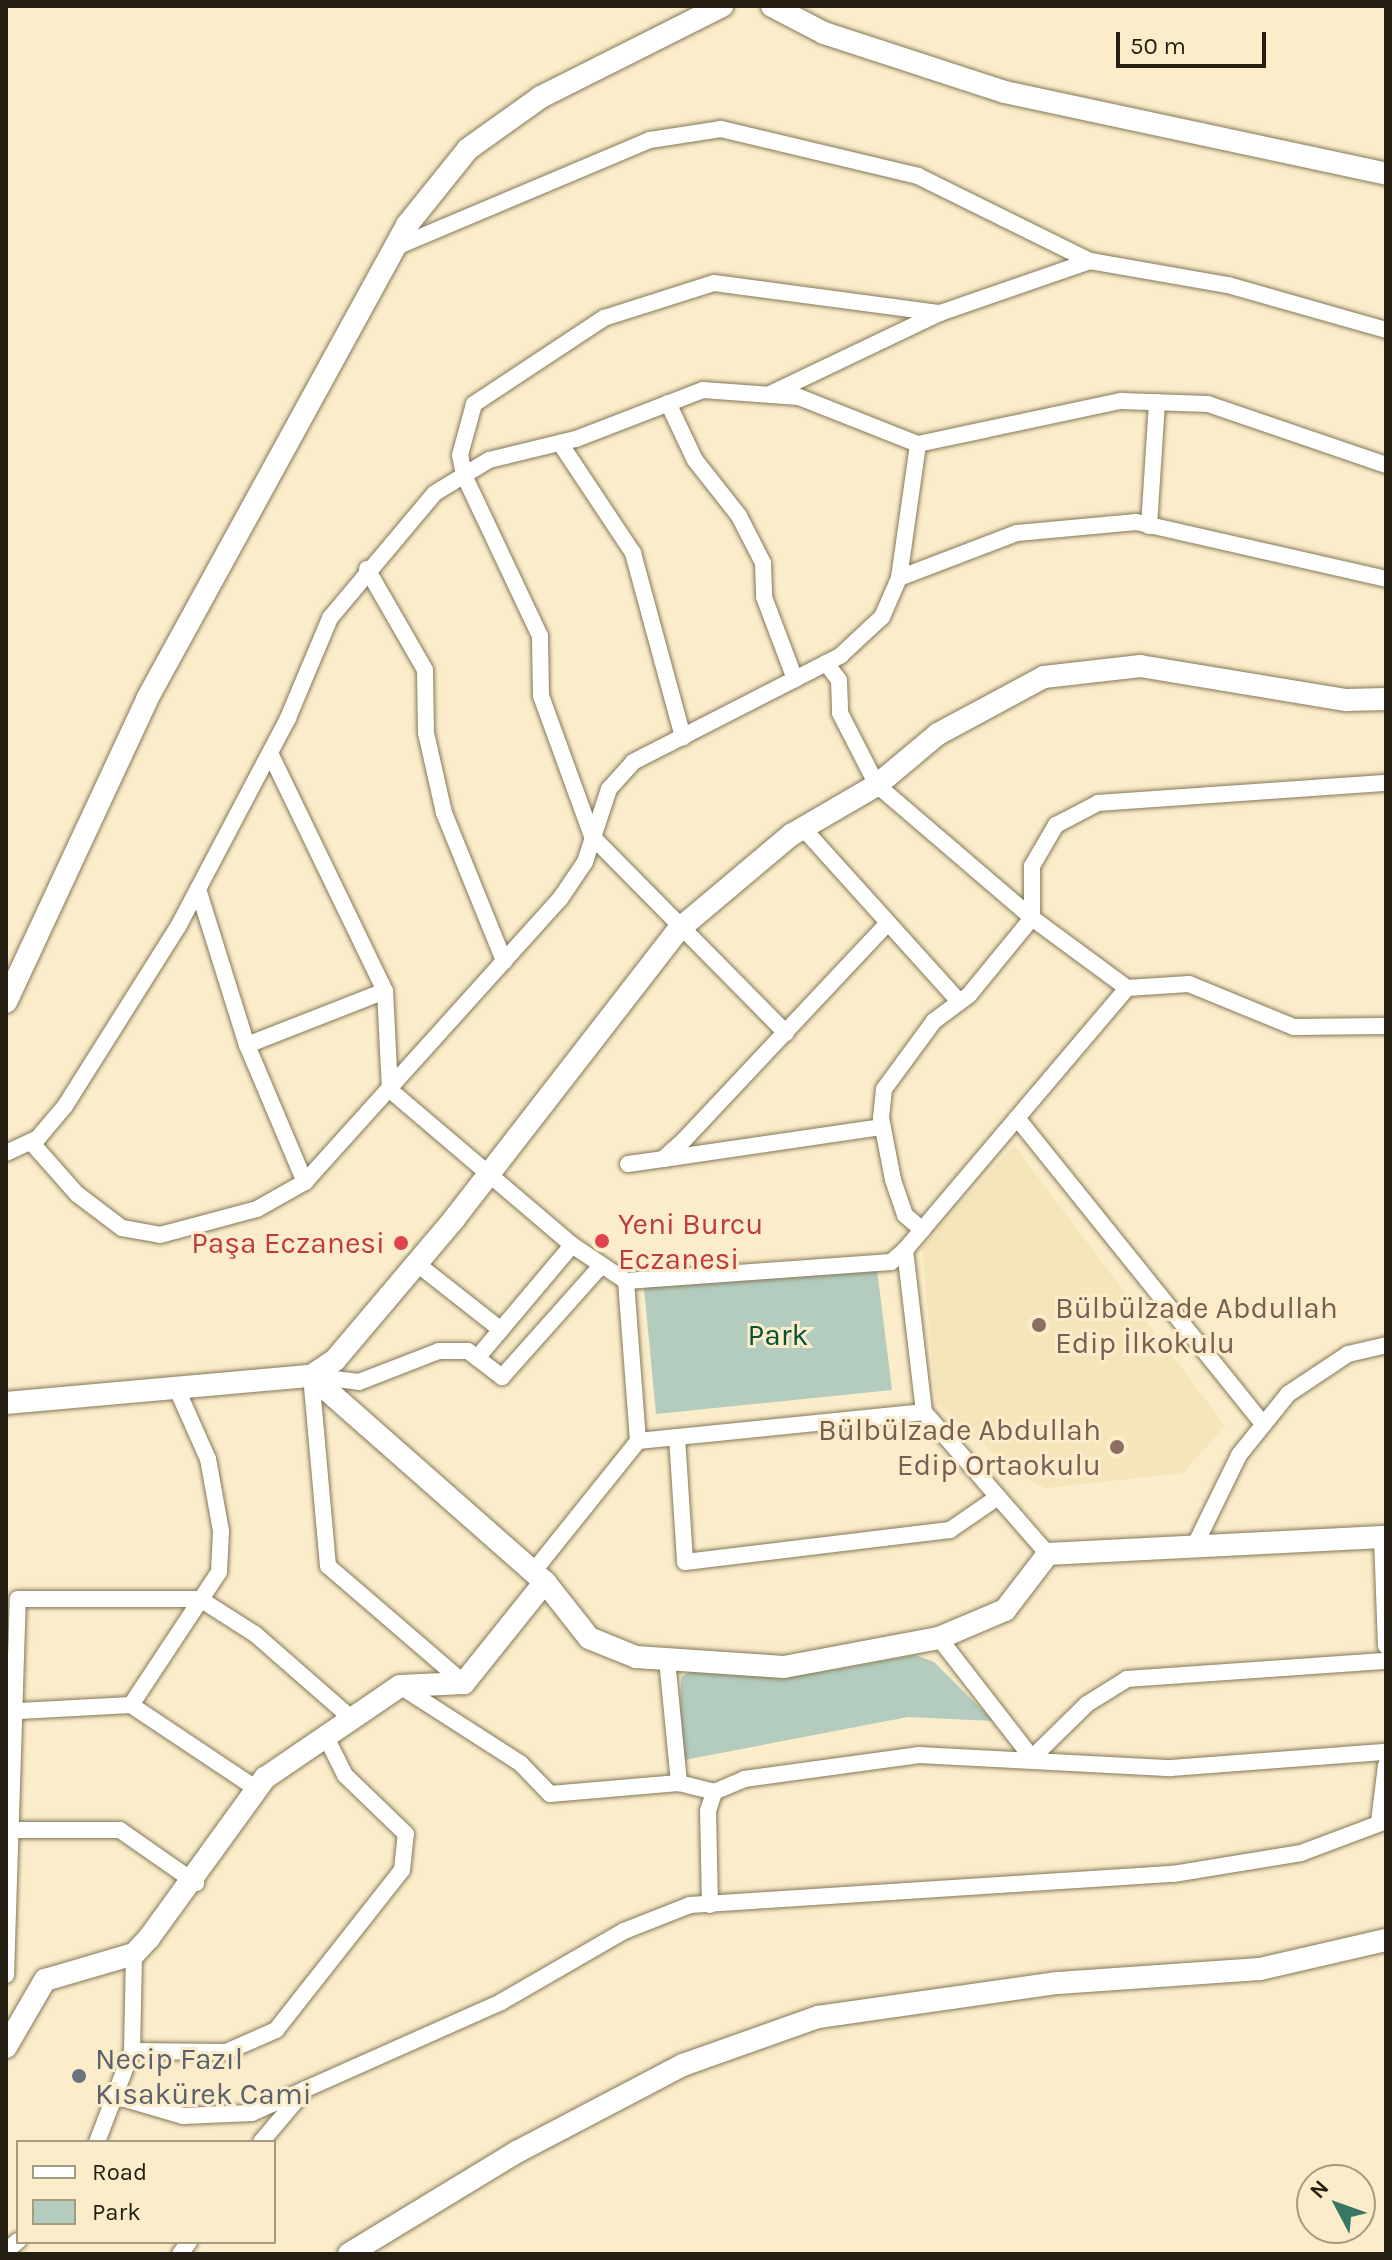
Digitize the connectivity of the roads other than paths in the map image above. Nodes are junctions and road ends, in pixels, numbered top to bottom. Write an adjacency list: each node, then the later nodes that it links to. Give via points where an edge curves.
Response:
1 (722, 6): 4 (street, via 541,97 468,149)
2 (772, 6): 3 (street, via 824,33 1005,92)
3 (1386, 174)
4 (394, 248): 5 (street, via 579,168 699,127 918,176); 36 (street, via 147,699)
5 (1090, 261): 6 (street); 7 (street, via 1228,285)
6 (940, 313): 8 (street); 14 (street, via 714,283 604,318 474,404 460,455)
7 (1386, 330)
8 (770, 394): 10 (street, via 703,390); 12 (street, via 799,397)
9 (1157, 402): 12 (street, via 1121,401 996,422); 13 (street, via 1208,404); 15 (street)
10 (668, 403): 11 (street); 20 (street, via 695,460 739,516 763,563 764,597)
11 (560, 443): 14 (street, via 489,460); 22 (street, via 633,553)
12 (918, 444): 17 (street)
13 (1386, 465)
14 (464, 475): 16 (street, via 435,493); 27 (street, via 540,636 541,696)
15 (1149, 526): 17 (street, via 1017,533); 18 (street)
16 (367, 569): 23 (street, via 330,618); 32 (street, via 425,670 426,733 444,813)
17 (899, 578): 19 (street, via 882,617)
18 (1386, 579)
19 (826, 663): 20 (street); 25 (street, via 839,680 840,713)
20 (795, 679): 22 (street)
21 (1386, 699): 25 (street, via 1346,700 1140,666 1044,677 938,734)
22 (683, 737): 27 (street, via 633,762 609,789)
23 (270, 753): 28 (street); 34 (street)
24 (1386, 783): 29 (street, via 1098,803 1056,825 1032,866)
25 (877, 785): 26 (street); 29 (street)
26 (802, 827): 30 (street); 31 (street)
27 (592, 836): 31 (street); 32 (street, via 560,899)
28 (198, 889): 39 (street); 43 (street, via 65,1106)
29 (1032, 918): 33 (street); 35 (street, via 969,995)
30 (885, 926): 35 (street); 38 (street)
31 (678, 930): 38 (street); 47 (street)
32 (504, 961): 40 (street)
33 (1127, 988): 37 (street, via 1189,984 1294,1027); 41 (street)
34 (385, 991): 39 (street); 40 (street)
35 (957, 999): 42 (street, via 884,1089)
36 (6, 1002)
37 (1386, 1026)
38 (786, 1033): 45 (street)
39 (247, 1045): 48 (street)
40 (390, 1090): 47 (street); 48 (street)
41 (1017, 1118): 49 (street); 62 (street)
42 (883, 1127): 45 (street); 49 (street, via 905,1215)
43 (31, 1142): 44 (street); 48 (street, via 77,1194 122,1228 160,1235 257,1209)
44 (6, 1153)
45 (663, 1159): 46 (street)
46 (628, 1164)
47 (490, 1175): 50 (street); 52 (street)
48 (305, 1182)
49 (922, 1230): 51 (street)
50 (572, 1245): 53 (street); 55 (street)
51 (905, 1250): 54 (street, via 891,1262 653,1273); 61 (street)
52 (416, 1263): 55 (street); 58 (street, via 335,1360)
53 (600, 1267): 54 (street); 57 (street, via 502,1377)
54 (626, 1281): 64 (street)
55 (501, 1330): 57 (street)
56 (1386, 1345): 62 (street, via 1348,1354 1288,1394)
57 (477, 1358): 58 (street, via 439,1351 359,1382)
58 (311, 1376): 59 (street); 69 (street); 75 (street, via 328,1566)
59 (176, 1387): 60 (street); 70 (street, via 208,1459 221,1531 219,1572)
60 (6, 1403)
61 (924, 1412): 63 (street); 65 (street)
62 (1263, 1424): 67 (street, via 1239,1455)
63 (677, 1437): 64 (street); 65 (street, via 685,1562 950,1530)
64 (638, 1441): 69 (street)
65 (998, 1497): 68 (street)
66 (1384, 1537): 67 (street); 72 (street)
67 (1194, 1547): 68 (street)
68 (1048, 1554): 71 (street, via 1005,1610)
69 (539, 1577): 73 (street, via 589,1638 636,1657); 75 (street)
70 (200, 1599): 76 (street, via 18,1599); 78 (street); 80 (street, via 255,1634)
71 (939, 1638): 73 (street, via 784,1667); 83 (street)
72 (1386, 1646)
73 (667, 1660): 85 (street)
74 (1386, 1661): 83 (street, via 1127,1679 1087,1704)
75 (464, 1683): 77 (street)
76 (12, 1685): 79 (street)
77 (400, 1686): 80 (street); 85 (street, via 520,1763 550,1794)
78 (131, 1705): 79 (street); 86 (street)
79 (19, 1711): 89 (street)
80 (351, 1718): 81 (street)
81 (325, 1735): 86 (street); 96 (street, via 345,1775 406,1834 402,1870 276,2030 226,2052)
82 (1386, 1752): 83 (street, via 1171,1768)
83 (1032, 1758): 87 (street, via 919,1755 744,1779)
84 (1386, 1765): 88 (street)
85 (679, 1783): 87 (street)
86 (257, 1789): 90 (street)
87 (714, 1792): 91 (street)
88 (1383, 1822): 91 (street, via 1301,1853 1173,1874)
89 (14, 1830): 90 (street, via 120,1830); 94 (street)
90 (196, 1883): 93 (street)
91 (710, 1905): 97 (street, via 690,1905 624,1931 501,2002)
92 (1386, 1940): 101 (street, via 1260,1969 1058,1983 818,2017 683,2065)
93 (134, 1954): 95 (street, via 45,1980); 96 (street)
94 (6, 1975)
95 (6, 2047)
96 (132, 2051): 98 (street)
97 (309, 2085): 98 (street, via 252,2113 183,2116); 100 (street)
98 (115, 2096): 99 (street)
99 (98, 2140)
100 (263, 2140)
101 (361, 2250)

